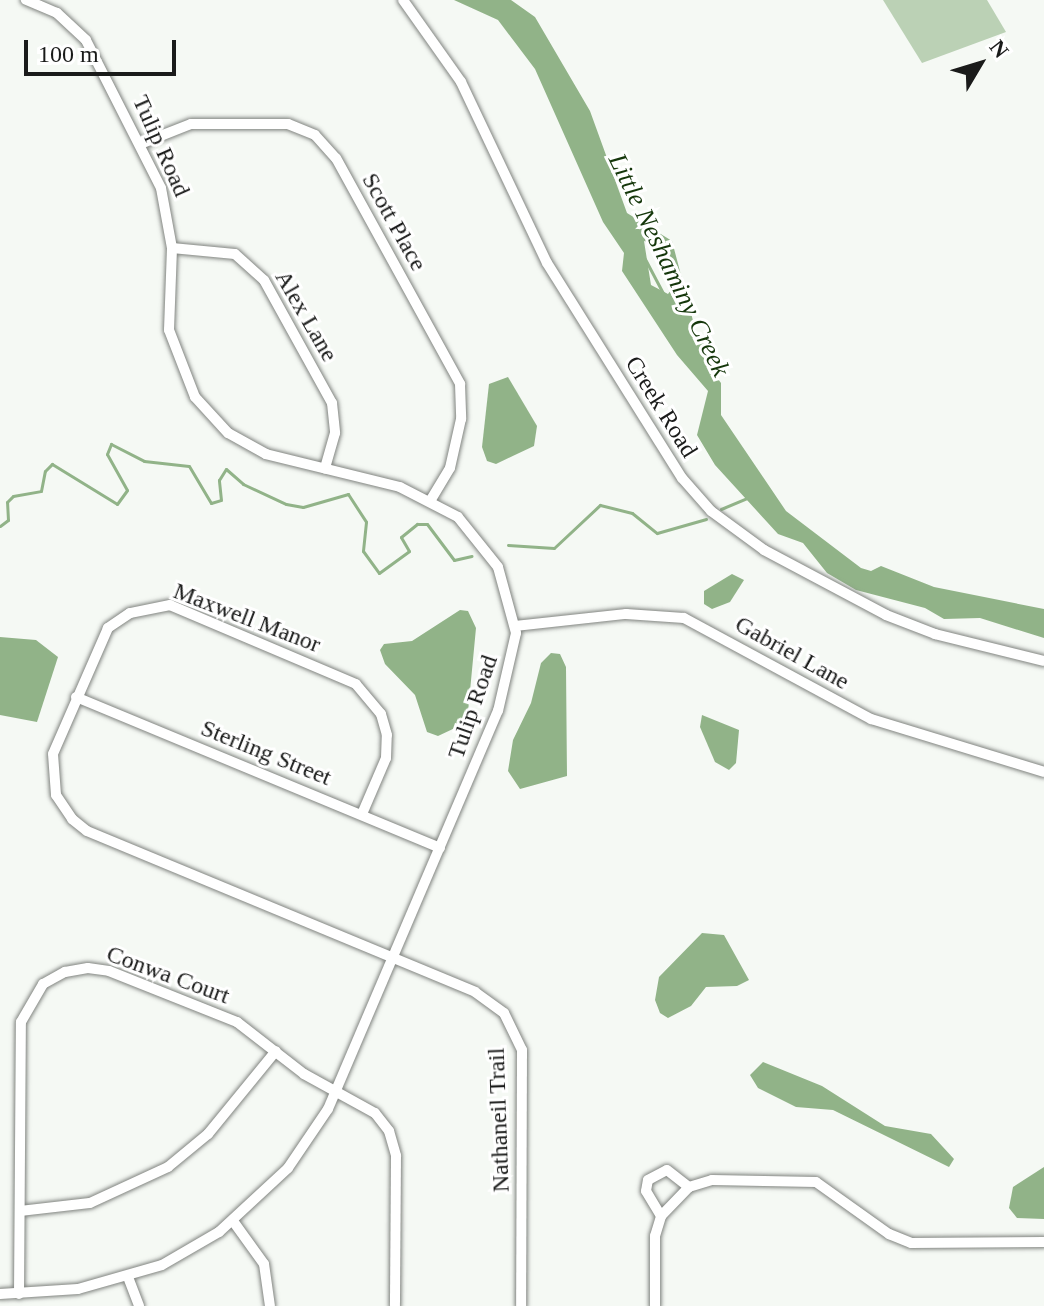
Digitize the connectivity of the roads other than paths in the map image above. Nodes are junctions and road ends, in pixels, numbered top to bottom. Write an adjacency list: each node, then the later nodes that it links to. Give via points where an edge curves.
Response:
1 (26, 0): 3 (street, Tulip Road, via 57,13 86,40)
2 (403, 0): 8 (street, Creek Road, via 461,82 547,263 682,478 711,511 764,550 886,615 935,634)
3 (140, 144): 4 (street, Tulip Road, via 168,209); 6 (street, Scott Place, via 191,124 288,124 315,135 336,158 460,384 461,419 450,468)
4 (172, 248): 5 (street, Tulip Road, via 169,330 195,397 228,433 252,447); 5 (street, Alex Lane, via 235,254 264,280 332,403 335,433)
5 (325, 469): 6 (street, Tulip Road, via 400,487)
6 (430, 501): 7 (street, Tulip Road, via 458,517 488,550 505,585)
7 (515, 626): 10 (street, Gabriel Lane, via 626,614 684,618 871,719); 12 (street, Tulip Road, via 508,684)
8 (1044, 661)
9 (76, 697): 11 (street, Sterling Street); 11 (street, Maxwell Manor, via 103,636 130,613 170,605 340,675 370,697 381,714 387,747); 13 (street, Maxwell Manor, via 52,767 56,795 72,819 87,831)
10 (1044, 772)
11 (362, 814): 12 (street, Sterling Street)
12 (440, 848): 13 (street, Tulip Road)
13 (393, 959): 15 (street, Tulip Road); 27 (street, Nathaneil Trail, via 488,999 515,1030 522,1050)
14 (276, 1051): 15 (street, Conwa Court, via 304,1074); 17 (street, via 208,1134 168,1167 90,1203); 17 (street, Conwa Court, via 237,1022 109,971 78,969 50,979 33,997 21,1022)
15 (337, 1088): 19 (street, Tulip Road, via 325,1117 288,1168); 26 (street, Conwa Court, via 375,1113 393,1143)
16 (689, 1187): 18 (street); 18 (street, via 667,1170 648,1180 646,1191); 20 (street, via 726,1179 801,1179 831,1189 900,1240)
17 (20, 1211): 23 (street, Conwa Court)
18 (661, 1216): 28 (street, via 655,1236)
19 (233, 1221): 21 (street, Tulip Road, via 184,1254); 25 (street, via 264,1264)
20 (1044, 1242)
21 (128, 1277): 23 (street, Tulip Road, via 63,1292); 24 (street)
22 (0, 1294): 23 (street, Tulip Road)
23 (19, 1294)
24 (139, 1306)
25 (270, 1306)
26 (395, 1306)
27 (521, 1306)
28 (655, 1306)

